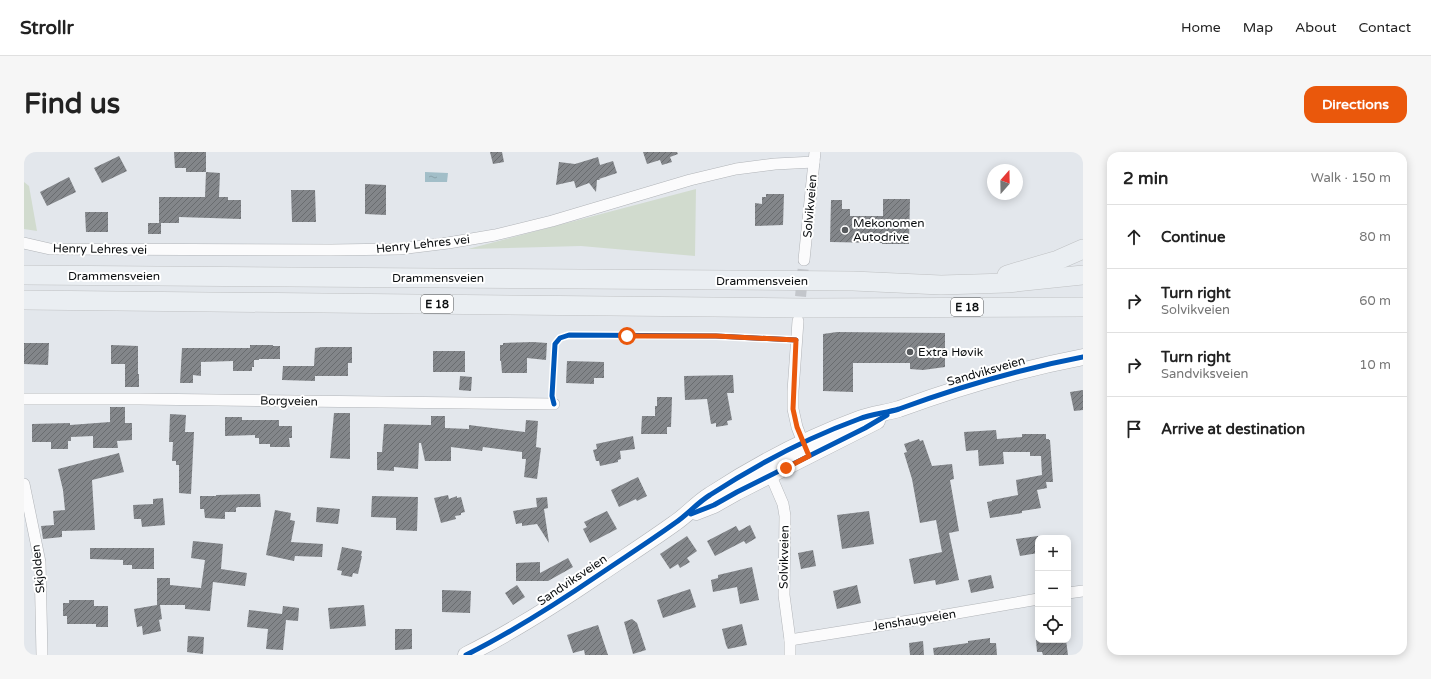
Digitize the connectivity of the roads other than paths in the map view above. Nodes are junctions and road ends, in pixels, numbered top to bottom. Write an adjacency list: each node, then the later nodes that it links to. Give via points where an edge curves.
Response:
1 (814, 157): 2 (street, Henry Lehres vei, via 736,169 690,180 495,235 399,249 50,249); 4 (street, Solvikveien)
2 (24, 243)
3 (1083, 249): 7 (highway, E 18, via 1058,260)
4 (804, 260)
5 (24, 275): 7 (highway, Drammensveien / E 18, via 852,281 941,285)
6 (1083, 276): 7 (highway, E 18)
7 (978, 283)
8 (24, 300): 9 (highway, Drammensveien / E 18)
9 (1083, 307)
10 (798, 321): 14 (street, via 793,409)
11 (1083, 357): 14 (main road, Sandviksveien, via 998,377 896,410 861,418 828,431)
12 (24, 400): 13 (street, Borgveien)
13 (554, 404)
14 (806, 449): 15 (main road, Sandviksveien)
15 (768, 469): 20 (street, Solvikveien, via 783,504 785,516 784,596); 22 (main road, Sandviksveien, via 708,496 686,516 556,604)
16 (24, 484): 21 (street, Skjolden, via 40,562)
17 (1083, 591): 18 (street)
18 (1071, 593)
19 (1035, 599): 20 (street, Jenshaugveien)
20 (790, 640): 23 (street, Solvikveien)
21 (42, 655)
22 (466, 655)
23 (790, 655)

